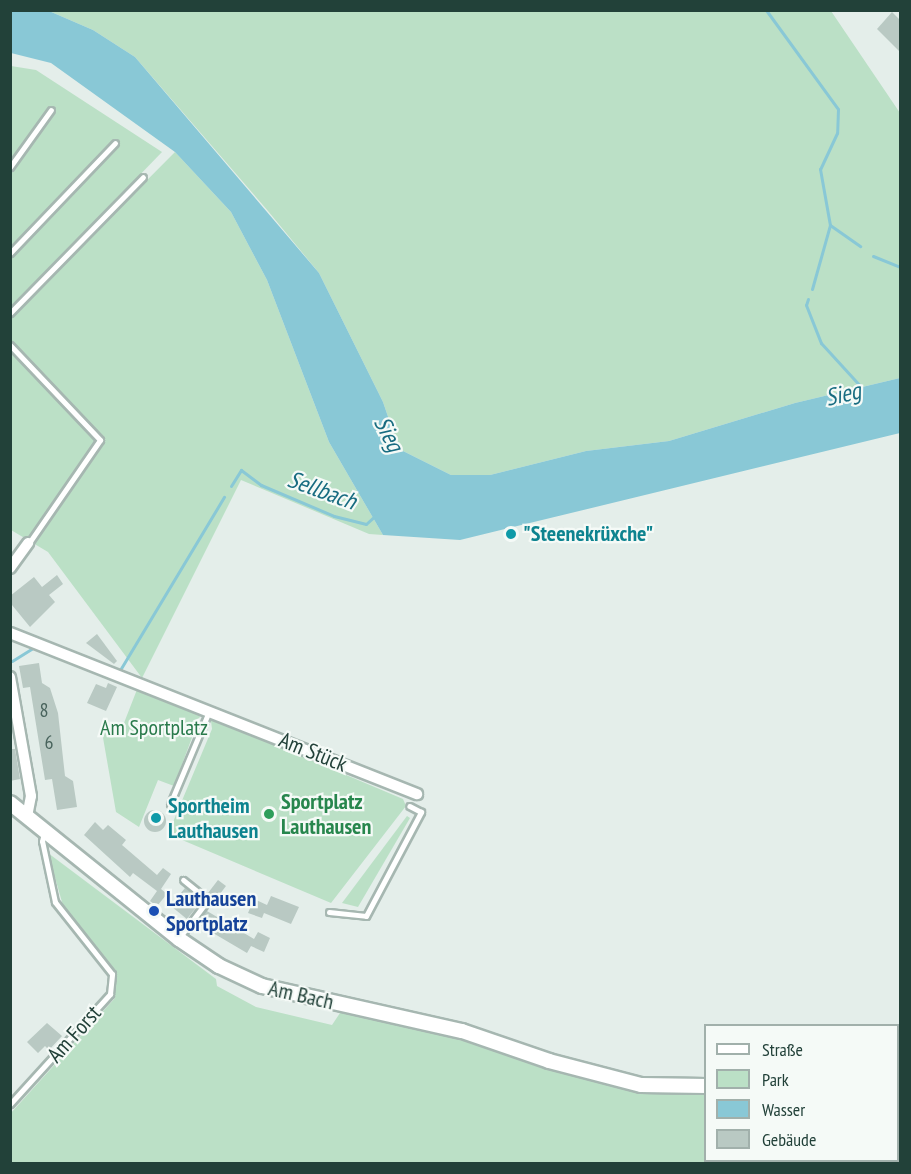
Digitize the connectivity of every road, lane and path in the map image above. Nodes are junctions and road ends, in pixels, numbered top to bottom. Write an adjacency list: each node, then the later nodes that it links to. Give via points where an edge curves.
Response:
1 (51, 110): 3 (lane)
2 (115, 144): 5 (lane)
3 (10, 167)
4 (143, 177): 6 (lane)
5 (10, 253)
6 (10, 313)
7 (10, 345): 8 (lane, via 100,440)
8 (28, 543): 9 (street)
9 (10, 568)
10 (10, 633): 12 (street, Am Stück)
11 (10, 677): 17 (street, via 31,796)
12 (210, 710): 13 (street, Am Stück); 15 (lane)
13 (417, 794)
14 (10, 803): 17 (street, Am Bach)
15 (170, 804)
16 (409, 806): 20 (lane, via 421,812 366,916)
17 (27, 816): 18 (street, Am Bach)
18 (45, 830): 21 (street, Am Bach); 23 (lane, Am Forst, via 42,842 55,902 112,974 110,994)
19 (183, 880): 21 (lane, via 208,900)
20 (329, 912)
21 (178, 939): 22 (street, Am Bach, via 219,966 262,986 462,1031 549,1061 641,1085)
22 (704, 1086)
23 (10, 1104)

